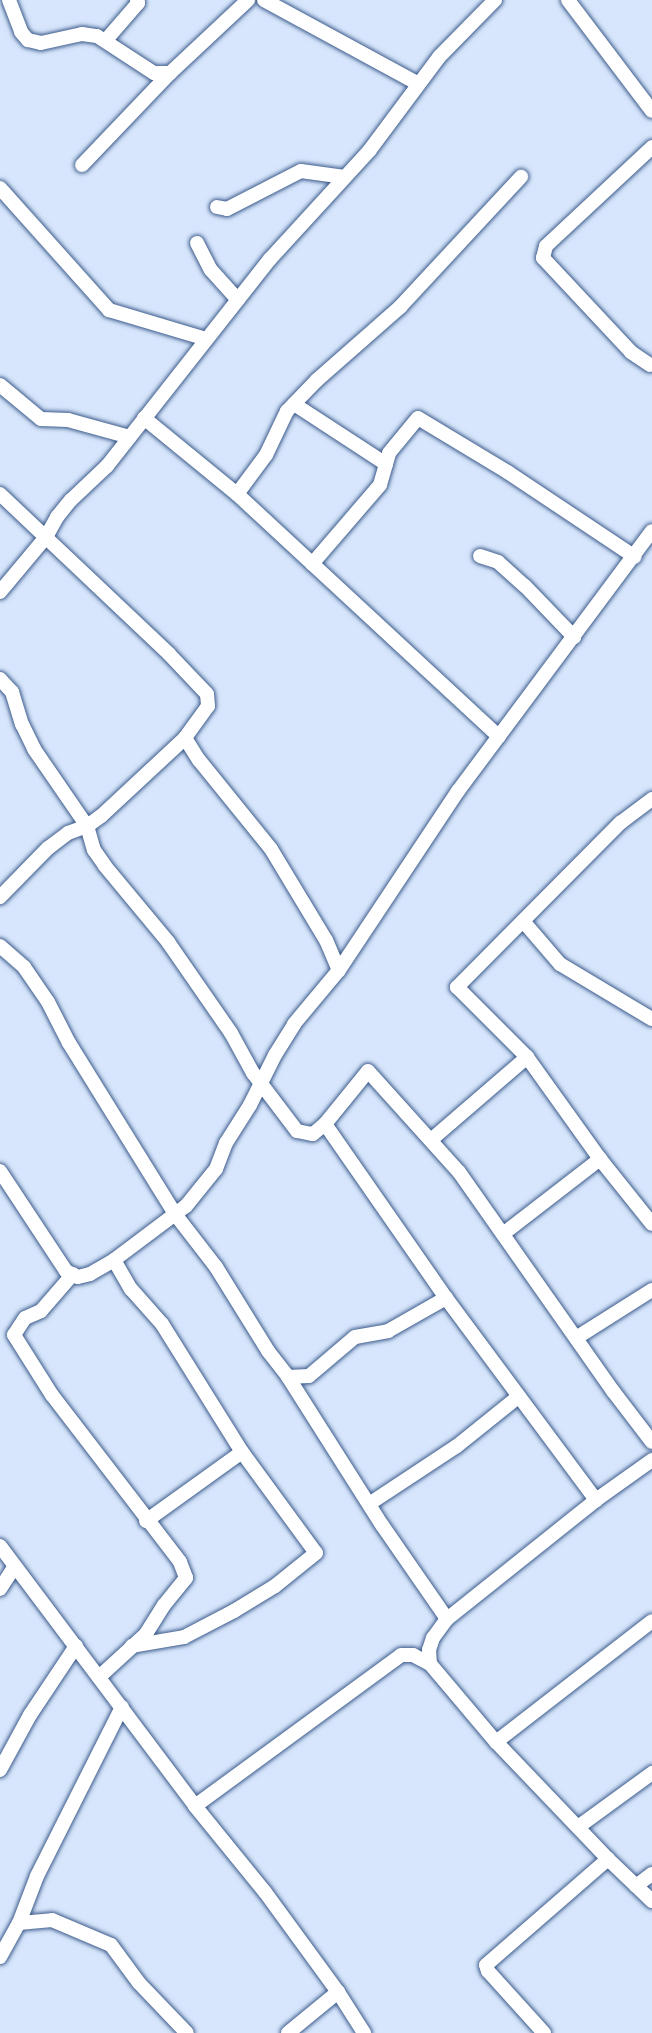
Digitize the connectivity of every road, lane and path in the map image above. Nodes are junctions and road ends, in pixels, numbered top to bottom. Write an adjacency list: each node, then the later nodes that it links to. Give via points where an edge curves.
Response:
1 (9, 0): 7 (street, via 28,40 41,43 82,34)
2 (137, 0): 7 (street)
3 (248, 0): 8 (street)
4 (264, 0): 9 (street)
5 (495, 0): 9 (street)
6 (568, 0): 10 (street)
7 (106, 40): 8 (street, via 154,73)
8 (170, 73): 12 (street)
9 (419, 84): 13 (street)
10 (652, 111)
11 (652, 147): 20 (street, via 546,246 543,258 631,352)
12 (82, 165)
13 (345, 177): 16 (street, via 301,171 227,210); 18 (street)
14 (521, 177): 22 (street, via 400,307)
15 (0, 188): 19 (street, via 109,310)
16 (217, 207)
17 (197, 243): 18 (street, via 211,270)
18 (238, 300): 19 (street)
19 (206, 339): 23 (street)
20 (651, 361)
21 (0, 385): 24 (street, via 41,419 68,420)
22 (294, 404): 25 (street); 27 (street, via 266,455)
23 (144, 418): 24 (street); 27 (street)
24 (130, 437): 29 (street, via 92,483 64,509)
25 (386, 464): 31 (street, via 388,453 418,418); 32 (street, via 380,485)
26 (0, 494): 29 (street)
27 (237, 494): 32 (street)
28 (652, 531): 31 (street)
29 (46, 537): 33 (street); 37 (street, via 207,694 208,706)
30 (480, 556): 34 (street, via 498,562)
31 (634, 557): 34 (street)
32 (312, 564): 36 (street)
33 (0, 592)
34 (574, 638): 36 (street)
35 (0, 679): 39 (street, via 12,692 34,749)
36 (499, 737): 43 (street, via 458,790)
37 (185, 738): 39 (street); 43 (street, via 272,849 326,940)
38 (652, 799): 41 (street, via 621,822)
39 (87, 826): 40 (street, via 68,833 48,848); 46 (street, via 94,850 168,942)
40 (0, 897)
41 (523, 921): 44 (street, via 560,964); 45 (street, via 457,987)
42 (0, 946): 51 (street, via 24,967 48,1002 69,1043)
43 (339, 970): 46 (street, via 294,1024)
44 (652, 1019)
45 (527, 1058): 48 (street); 49 (street)
46 (261, 1084): 47 (street, via 297,1131 313,1134); 51 (street, via 216,1168)
47 (325, 1124): 48 (street, via 368,1071); 57 (street)
48 (431, 1140): 53 (street)
49 (600, 1159): 52 (street); 53 (street)
50 (0, 1171): 55 (street, via 66,1271)
51 (175, 1214): 54 (street); 59 (street, via 216,1267)
52 (652, 1224)
53 (503, 1234): 58 (street)
54 (114, 1260): 55 (street, via 90,1274); 62 (street, via 131,1289 162,1324)
55 (73, 1275): 66 (street, via 41,1311 26,1318 14,1335 52,1395)
56 (652, 1290): 58 (street)
57 (446, 1298): 59 (street, via 388,1331 355,1337 309,1376); 60 (street)
58 (576, 1338): 61 (street)
59 (288, 1377): 65 (street)
60 (518, 1397): 64 (street); 65 (street, via 457,1446)
61 (652, 1442)
62 (242, 1452): 66 (street); 73 (street, via 316,1553 275,1586 184,1637)
63 (652, 1460): 64 (street)
64 (596, 1500): 70 (street)
65 (369, 1504): 70 (street)
66 (146, 1521): 73 (street, via 180,1562 186,1578 146,1634)
67 (0, 1546): 68 (street)
68 (15, 1566): 69 (street); 72 (street)
69 (0, 1589)
70 (447, 1619): 74 (street, via 429,1650)
71 (652, 1621): 77 (street)
72 (76, 1646): 75 (street); 78 (street, via 30,1715)
73 (132, 1646): 75 (street)
74 (430, 1664): 77 (street); 80 (street, via 401,1654)
75 (99, 1677): 76 (street)
76 (122, 1707): 80 (street); 86 (street, via 37,1876)
77 (496, 1742): 81 (street)
78 (0, 1770)
79 (652, 1773): 81 (street)
80 (195, 1806): 88 (street, via 265,1892)
81 (578, 1827): 82 (street)
82 (608, 1859): 84 (street); 92 (street, via 486,1965)
83 (652, 1874): 84 (street)
84 (636, 1886): 85 (street)
85 (652, 1902)
86 (19, 1923): 87 (street); 89 (street, via 52,1920 111,1945 139,1983)
87 (0, 1957)
88 (338, 1992): 90 (street); 91 (street)
89 (187, 2033)
90 (288, 2033)
91 (364, 2033)
92 (544, 2033)

